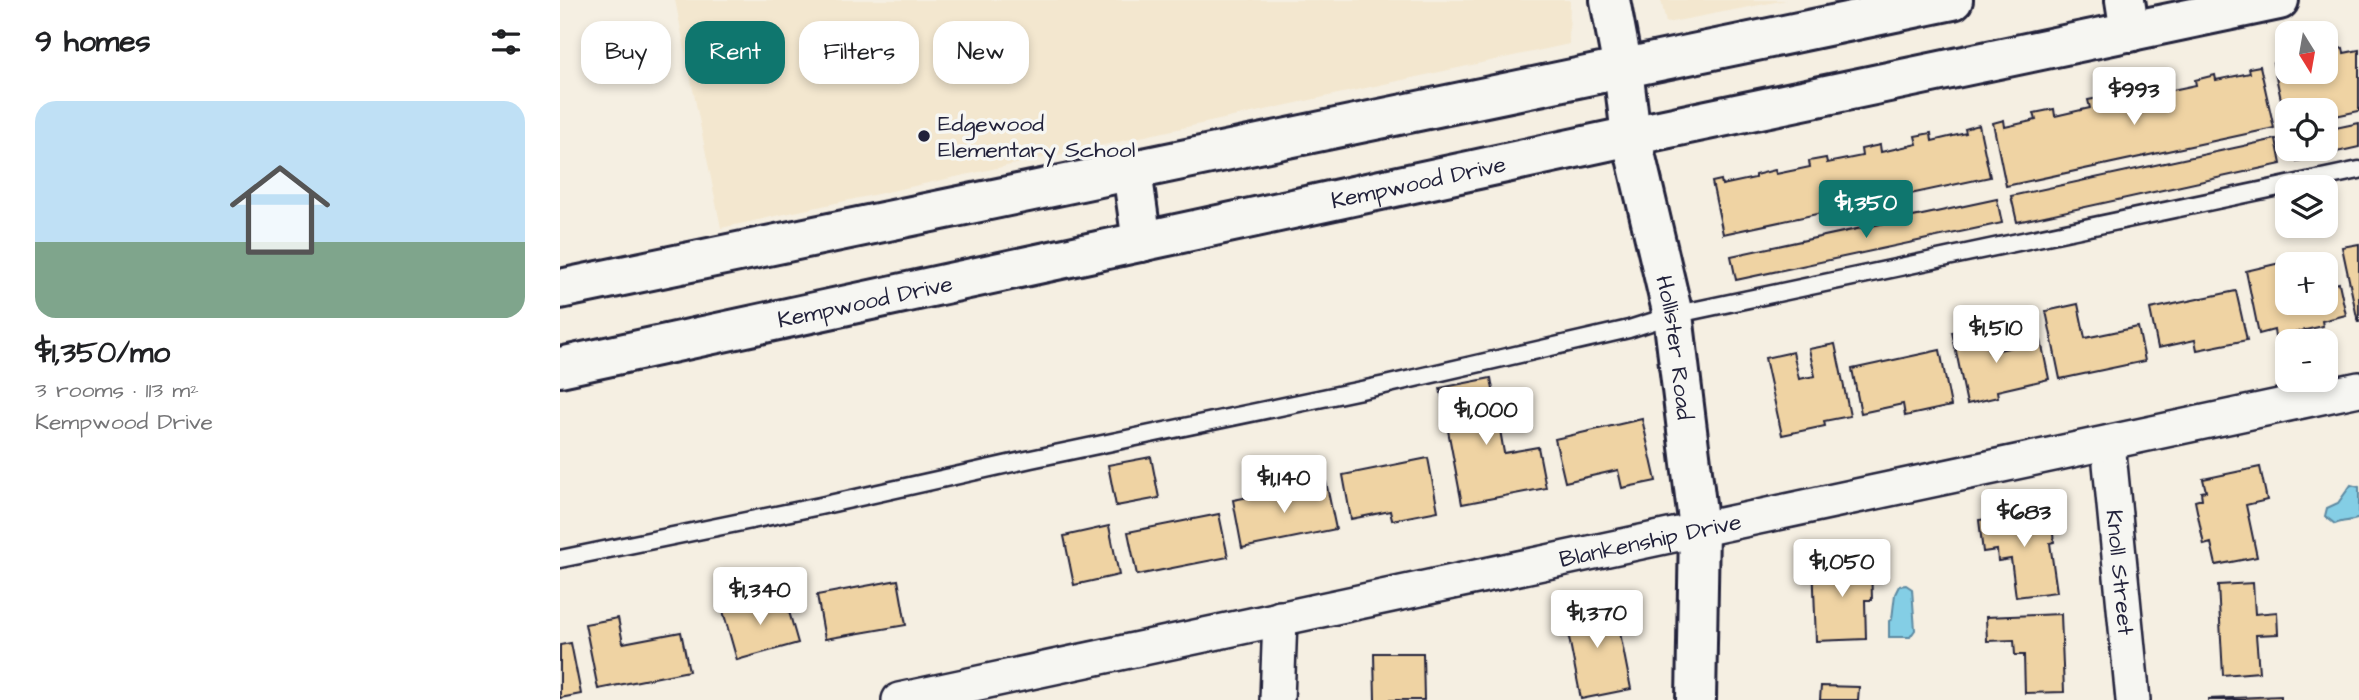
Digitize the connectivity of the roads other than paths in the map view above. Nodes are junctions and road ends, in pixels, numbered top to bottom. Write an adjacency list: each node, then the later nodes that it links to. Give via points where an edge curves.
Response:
1 (1610, 0): 5 (main road, Hollister Road)
2 (1952, 0): 5 (main road)
3 (2279, 0): 4 (main road, Kempwood Drive)
4 (2128, 16): 6 (main road, Kempwood Drive)
5 (1623, 69): 6 (main road, Hollister Road); 8 (main road)
6 (1631, 136): 9 (main road, Kempwood Drive); 11 (main road, Hollister Road)
7 (2359, 170): 11 (lane)
8 (1132, 171): 9 (main road); 10 (main road)
9 (1142, 242): 12 (main road, Kempwood Drive)
10 (560, 289)
11 (1673, 315): 15 (main road, Hollister Road); 16 (lane, via 1385,385)
12 (560, 367)
13 (2359, 389): 14 (street, Blankenship Drive)
14 (2108, 443): 15 (street, Blankenship Drive); 21 (street, Knoll Street)
15 (1699, 529): 17 (street, Blankenship Drive); 20 (main road, Hollister Road)
16 (560, 559)
17 (1280, 618): 18 (street, Blankenship Drive); 19 (street)
18 (899, 700)
19 (1277, 700)
20 (1696, 700)
21 (2133, 700)

